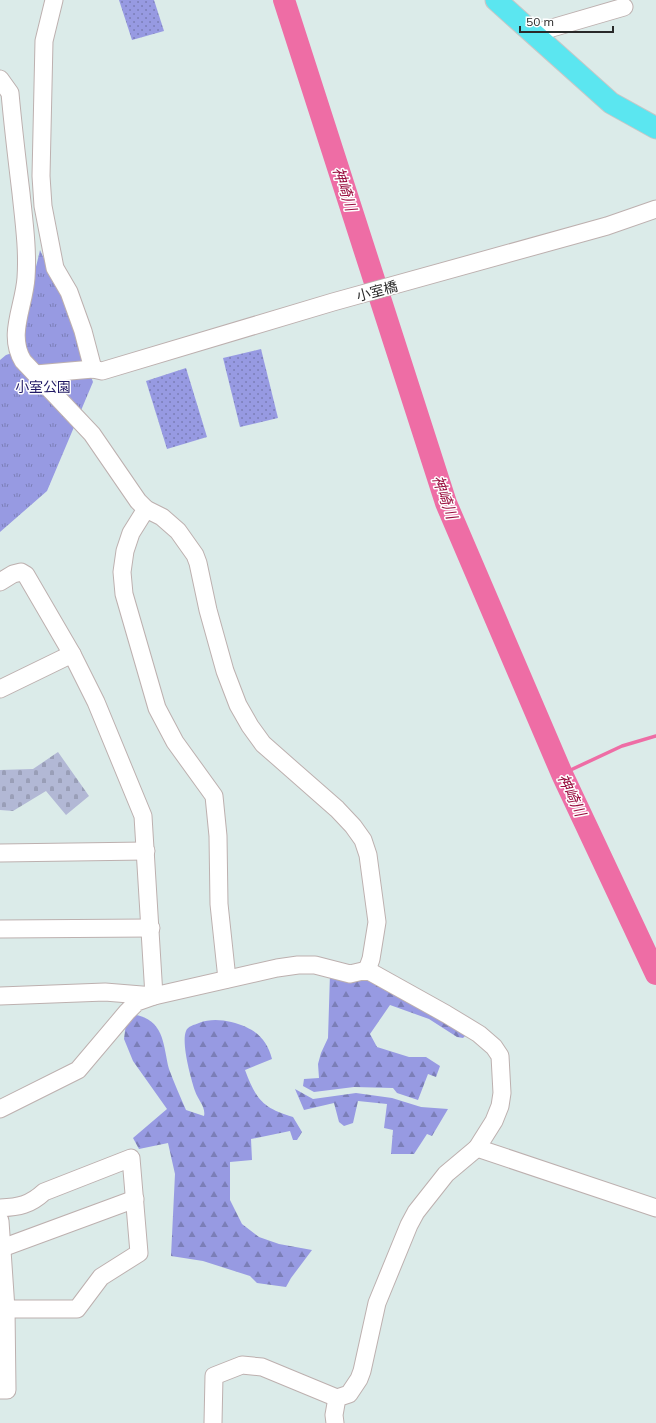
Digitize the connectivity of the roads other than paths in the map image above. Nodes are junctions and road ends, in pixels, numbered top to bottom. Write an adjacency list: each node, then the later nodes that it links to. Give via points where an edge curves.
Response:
1 (54, 0): 10 (street, via 44,41 41,176 43,206 50,249 83,331)
2 (496, 0): 7 (main road)
3 (516, 0): 5 (main road)
4 (624, 7): 5 (street)
5 (545, 30): 7 (main road)
6 (0, 79): 11 (street, via 10,93 27,253 25,290 17,322 16,342 18,352)
7 (611, 103): 8 (main road)
8 (656, 128)
9 (656, 209): 10 (street, 小室橋, via 607,226 333,302 102,371)
10 (93, 369): 11 (street, 小室橋)
11 (43, 382): 12 (street, via 92,434 138,502)
12 (146, 509): 20 (street, via 162,517 178,531 195,555 225,671 238,705 250,726 263,744 337,809 363,840 368,854 377,922); 21 (street, via 131,533 125,551 122,572 124,594 157,708 175,742 214,796 218,836 219,904)
13 (0, 582): 14 (street, via 13,574 21,572 26,575)
14 (72, 654): 15 (street); 16 (street, via 96,702 143,816)
15 (0, 689)
16 (146, 851): 17 (street); 18 (street)
17 (0, 853)
18 (151, 928): 19 (street); 23 (street)
19 (0, 929)
20 (367, 970): 21 (street, via 350,974 316,965 298,965); 25 (street, via 479,1034 500,1056 500,1106)
21 (227, 979): 23 (street)
22 (0, 996): 23 (street, via 105,992)
23 (154, 996): 24 (street, via 137,1002 78,1070)
24 (0, 1109)
25 (477, 1148): 28 (street); 33 (street, via 446,1174 416,1212 377,1303 359,1379 349,1394)
26 (135, 1199): 27 (street, via 131,1158 44,1192 33,1202); 30 (street); 31 (street, via 139,1253 101,1276 77,1309)
27 (0, 1208)
28 (656, 1208)
29 (0, 1221): 30 (street)
30 (2, 1248): 31 (street)
31 (6, 1309): 32 (street, via 7,1390)
32 (0, 1390)
33 (337, 1398): 34 (street, via 262,1367 242,1365 214,1376); 35 (street, via 334,1415)
34 (213, 1423)
35 (336, 1423)

